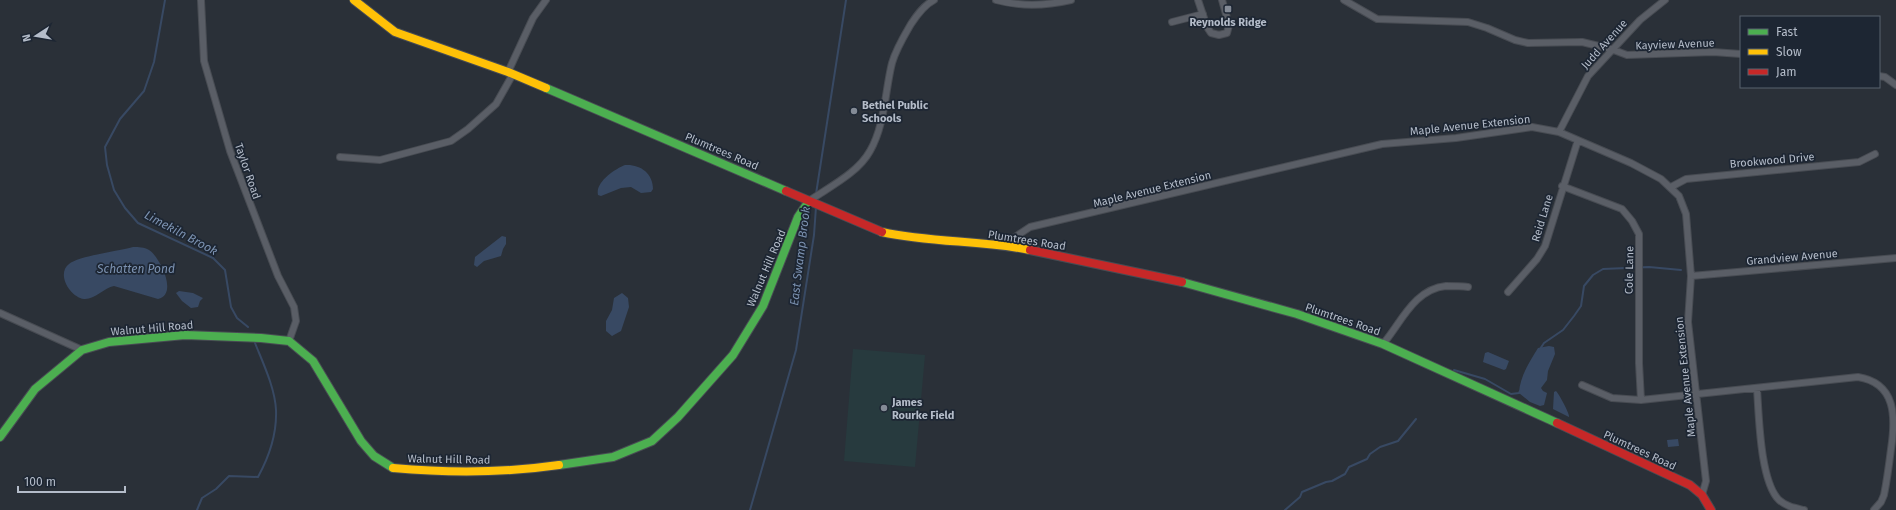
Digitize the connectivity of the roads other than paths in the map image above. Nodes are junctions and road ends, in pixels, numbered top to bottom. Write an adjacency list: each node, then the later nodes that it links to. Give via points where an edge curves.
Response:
1 (201, 0): 31 (street, Taylor Road, via 204,61 230,150 278,276 294,307 296,322)
2 (354, 0): 15 (main road, Plumtrees Road, via 395,32)
3 (546, 0): 15 (street, via 532,18)
4 (934, 0): 24 (street, via 922,9 902,38 893,61 879,127 870,152 853,170)
5 (996, 0): 6 (street, via 1028,6)
6 (1071, 0)
7 (1198, 0): 11 (street)
8 (1222, 0): 11 (street, via 1229,26 1226,33 1219,36 1211,33)
9 (1344, 0): 13 (street, via 1377,19 1468,22 1528,43 1582,42)
10 (1665, 0): 13 (street, Judd Avenue)
11 (1203, 14): 12 (street)
12 (1172, 22)
13 (1611, 49): 14 (street, Kayview Avenue, via 1627,55 1713,52); 18 (street, Judd Avenue, via 1588,76)
14 (1740, 54)
15 (510, 73): 21 (street, via 496,104 470,128 451,141 380,160); 24 (main road, Plumtrees Road)
16 (1880, 76): 17 (street)
17 (1896, 85)
18 (1559, 132): 19 (street, Maple Avenue Extension); 25 (street, Maple Avenue Extension, via 1532,128 1382,144 1030,228)
19 (1578, 140): 22 (street, Reid Lane); 23 (street, Maple Avenue Extension, via 1661,178)
20 (1876, 154): 23 (street, Brookwood Drive, via 1859,162 1686,179)
21 (340, 157)
22 (1562, 186): 29 (street, Reid Lane, via 1545,246); 37 (street, Cole Lane, via 1622,209 1639,234)
23 (1671, 187): 27 (street, Maple Avenue Extension, via 1679,196 1686,214)
24 (810, 201): 25 (main road, Plumtrees Road, via 873,229 898,236); 31 (main road, Walnut Hill Road, via 798,217 763,306 734,354 678,417 652,441 613,457 532,469 479,472 391,468 374,456 361,441 313,361)
25 (1006, 245): 32 (main road, Plumtrees Road, via 1173,280 1297,314)
26 (1896, 258): 27 (street, Grandview Avenue)
27 (1690, 276): 36 (street, Maple Avenue Extension, via 1688,322)
28 (1468, 286): 32 (street, via 1445,286 1428,292 1414,302)
29 (1508, 292)
30 (0, 312): 33 (street)
31 (288, 341): 33 (main road, Walnut Hill Road, via 185,335 109,342)
32 (1383, 344): 39 (main road, Plumtrees Road, via 1690,485)
33 (82, 350): 38 (main road, via 35,389)
34 (1582, 385): 37 (street, via 1612,398)
35 (1757, 389): 36 (street); 41 (street, via 1769,484 1779,499 1791,508); 42 (street, via 1858,377 1874,381 1883,387 1894,406 1896,421 1884,495)
36 (1696, 395): 37 (street); 39 (street, Maple Avenue Extension, via 1706,481)
37 (1641, 400)
38 (0, 437)
39 (1702, 495): 40 (main road)
40 (1711, 510)
41 (1804, 510)
42 (1874, 510)

